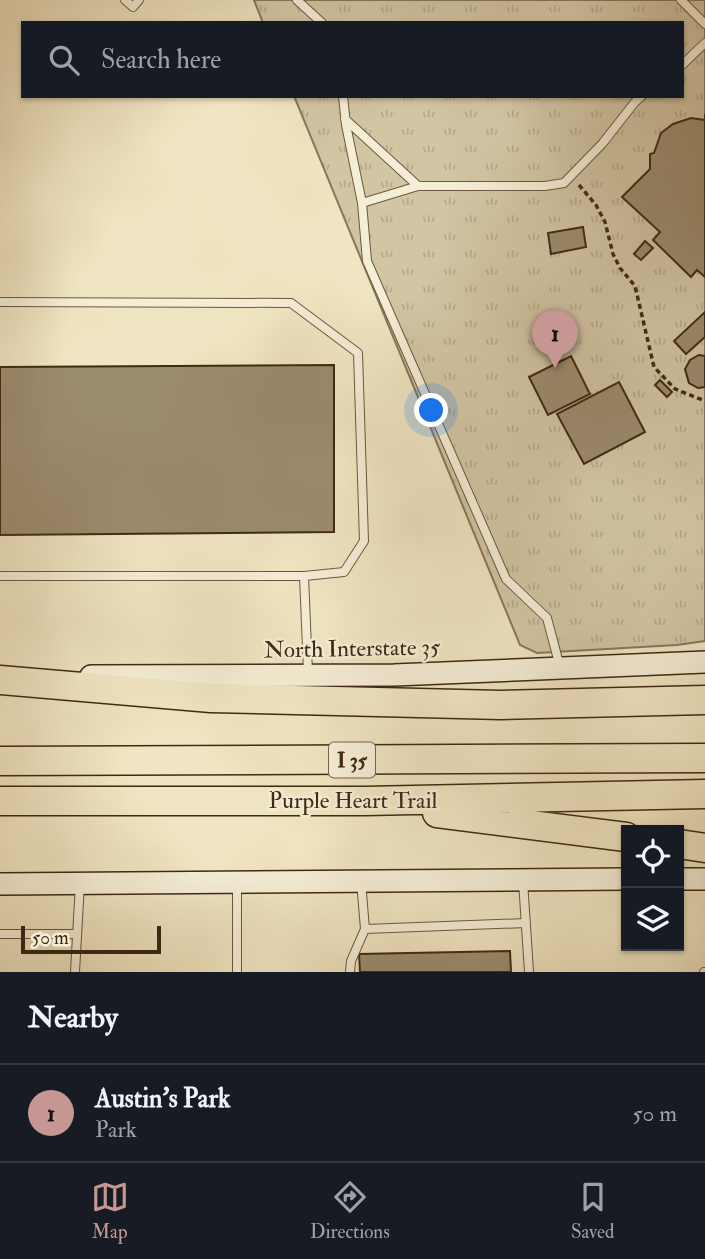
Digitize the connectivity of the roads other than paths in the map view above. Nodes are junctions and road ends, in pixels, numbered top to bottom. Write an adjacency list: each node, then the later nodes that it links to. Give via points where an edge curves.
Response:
1 (125, 0): 2 (lane, via 133,7)
2 (139, 0)
3 (297, 0): 5 (lane)
4 (681, 0): 6 (lane)
5 (319, 21)
6 (705, 24)
7 (705, 43): 8 (lane)
8 (684, 63)
9 (343, 98): 11 (lane)
10 (640, 98): 12 (lane, via 564,183)
11 (345, 119): 12 (lane); 13 (lane)
12 (418, 186): 13 (lane)
13 (362, 203): 18 (lane, via 373,274 506,579 547,618)
14 (0, 302): 16 (lane, via 291,303 358,353 364,541 344,572)
15 (0, 576): 16 (lane)
16 (304, 576): 19 (lane)
17 (705, 662): 18 (main road, North Interstate 35)
18 (561, 670): 19 (main road, North Interstate 35)
19 (308, 676): 20 (main road, North Interstate 35)
20 (0, 678): 21 (highway, via 211,698 501,705)
21 (705, 700)
22 (705, 758): 23 (highway, Purple Heart Trail / I 35)
23 (0, 761)
24 (705, 794): 27 (highway, Purple Heart Trail / I 35)
25 (51, 800): 26 (highway, Purple Heart Trail / I 35); 27 (highway, Purple Heart Trail / I 35); 28 (highway)
26 (0, 801)
27 (365, 801): 29 (highway)
28 (0, 810)
29 (621, 836)
30 (684, 845): 31 (highway)
31 (705, 848)
32 (621, 879): 35 (main road)
33 (684, 879): 34 (main road)
34 (705, 879)
35 (523, 880): 36 (main road); 40 (lane)
36 (361, 881): 38 (main road); 41 (lane)
37 (80, 883): 38 (main road); 39 (main road); 43 (lane)
38 (237, 883): 45 (lane)
39 (0, 884)
40 (526, 923): 41 (lane); 47 (lane)
41 (365, 929): 46 (lane)
42 (0, 934): 43 (lane)
43 (77, 934): 44 (lane)
44 (75, 972)
45 (237, 972)
46 (351, 972)
47 (529, 972)

